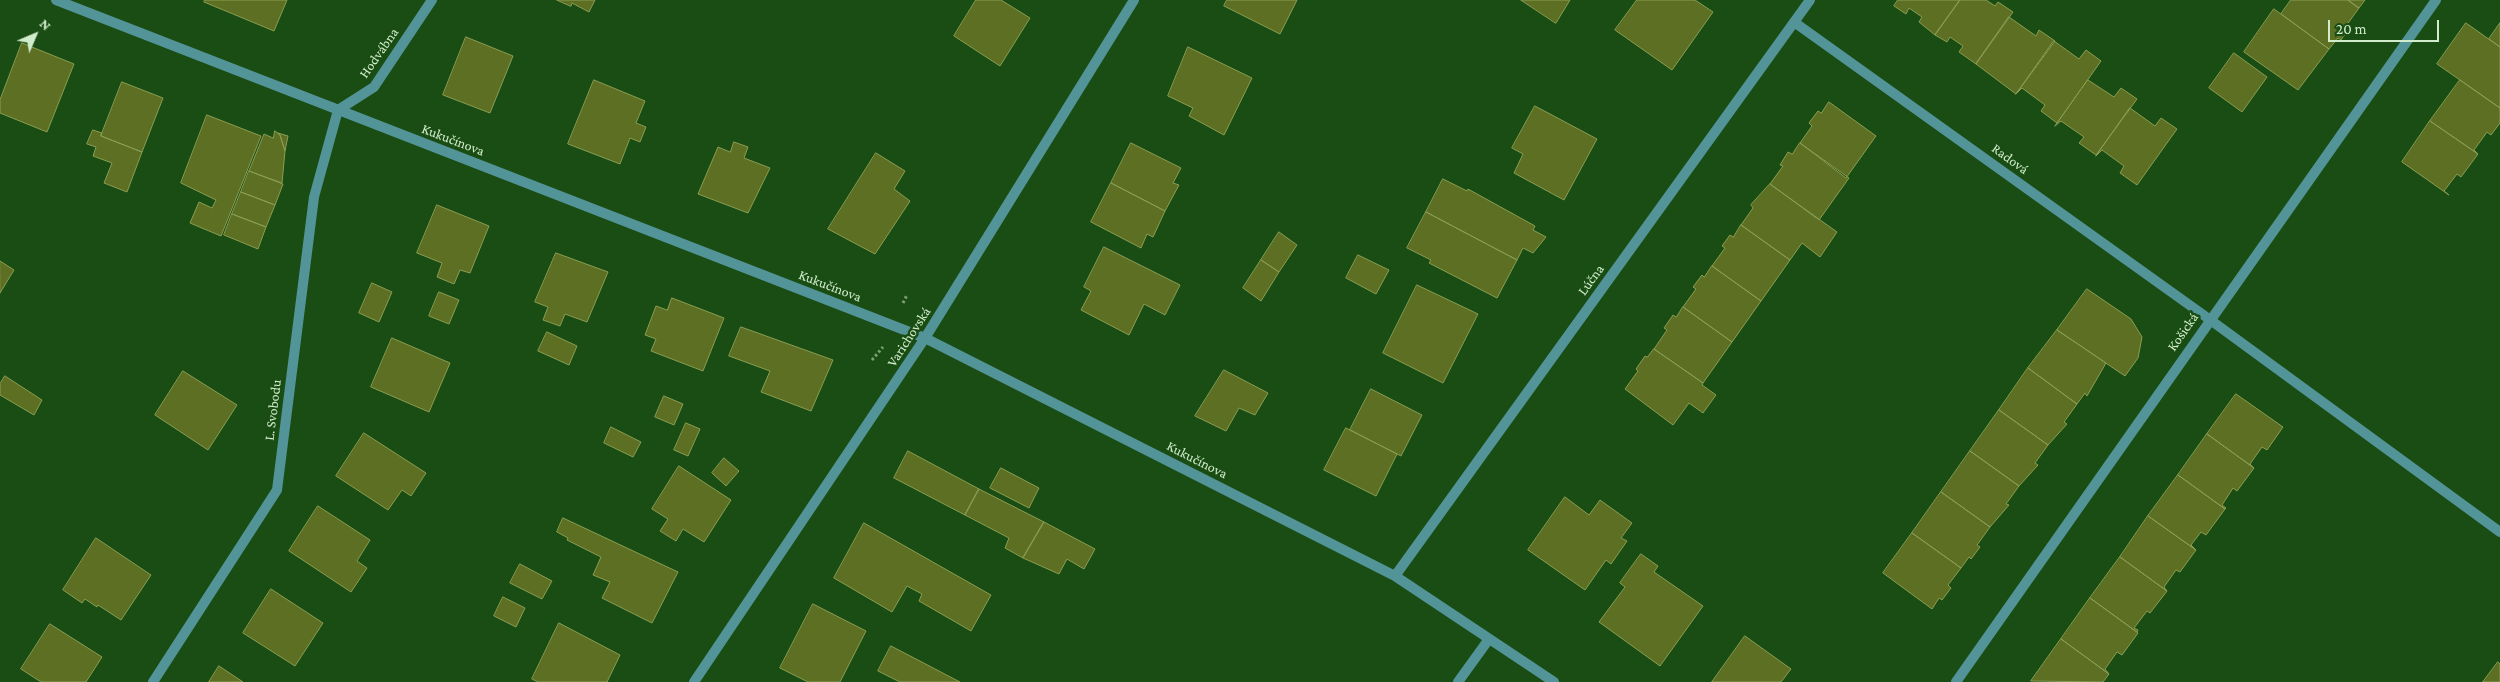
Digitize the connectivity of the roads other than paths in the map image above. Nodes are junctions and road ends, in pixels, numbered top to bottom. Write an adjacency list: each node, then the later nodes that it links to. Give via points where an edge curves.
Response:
1 (56, 0): 7 (street, Kukučínova)
2 (432, 0): 7 (street, Hodvábna, via 374,87)
3 (1134, 0): 9 (street, Varichovská)
4 (1810, 0): 6 (street, Lúčna)
5 (2436, 0): 8 (street, Košická)
6 (1794, 22): 8 (street, Radová); 11 (street, Lúčna)
7 (338, 110): 9 (street, Kukučínova); 13 (street, L. Svobodu, via 314,197 277,490)
8 (2209, 319): 10 (street, Radová); 17 (street, Košická)
9 (925, 338): 11 (street, Kukučínova); 14 (street, Varichovská)
10 (2500, 532)
11 (1395, 576): 12 (street, Kukučínova)
12 (1489, 639): 15 (street); 16 (street, Kukučínova)
13 (153, 682)
14 (694, 682)
15 (1458, 682)
16 (1554, 682)
17 (1956, 682)

